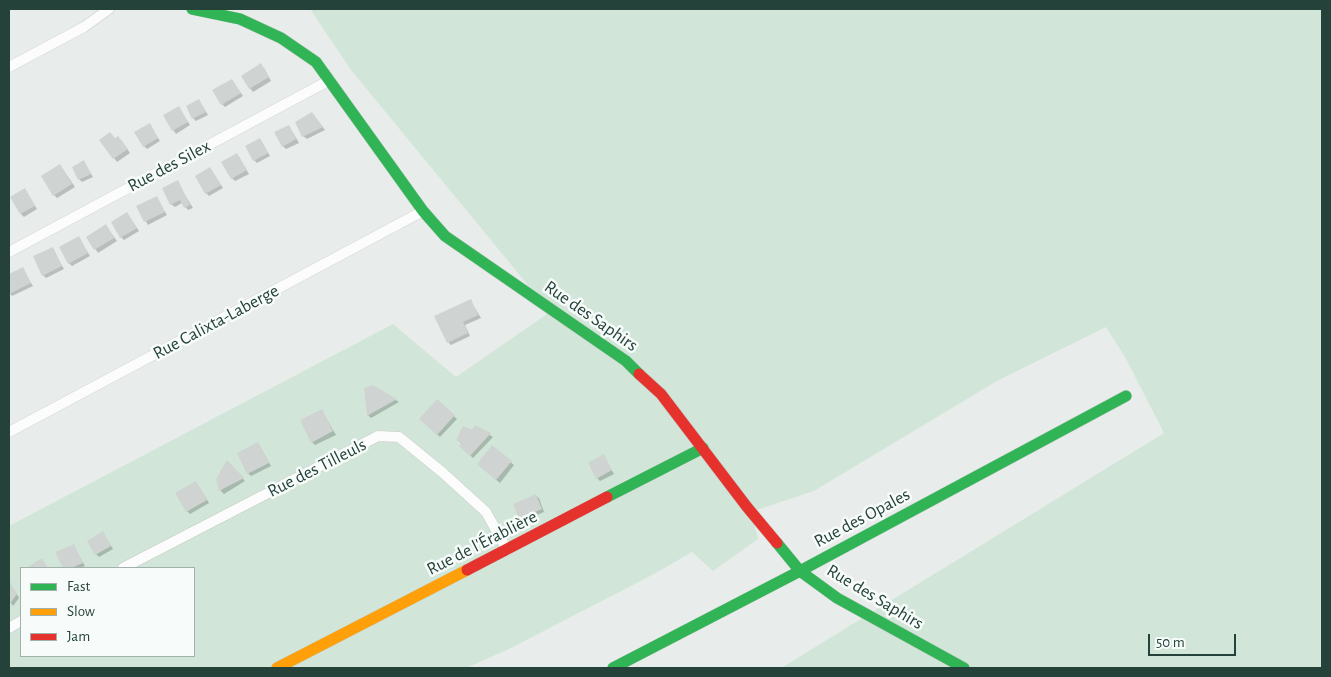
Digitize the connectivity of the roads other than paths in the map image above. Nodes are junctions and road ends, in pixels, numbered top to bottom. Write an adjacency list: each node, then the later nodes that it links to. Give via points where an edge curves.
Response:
1 (109, 9): 3 (street, via 84,27)
2 (192, 9): 4 (street, Rue des Saphirs, via 240,19 281,38 316,62)
3 (9, 66)
4 (330, 80): 5 (street, Rue des Saphirs); 6 (street, Rue des Silex)
5 (423, 212): 8 (street, Rue Calixta-Laberge); 9 (street, Rue des Saphirs, via 445,236 626,361 661,394)
6 (9, 252)
7 (1126, 396): 12 (street, Rue des Opales)
8 (9, 432)
9 (702, 448): 10 (street, Rue de l'Érablière); 12 (street, Rue des Saphirs)
10 (507, 550): 11 (street, Rue des Tilleuls, via 486,512 442,472 399,437 378,436); 15 (street, Rue de l'Érablière)
11 (125, 567)
12 (800, 572): 16 (street, Rue des Opales); 17 (street, Rue des Saphirs, via 837,598)
13 (20, 622): 14 (street)
14 (9, 628)
15 (277, 668)
16 (613, 668)
17 (964, 668)

